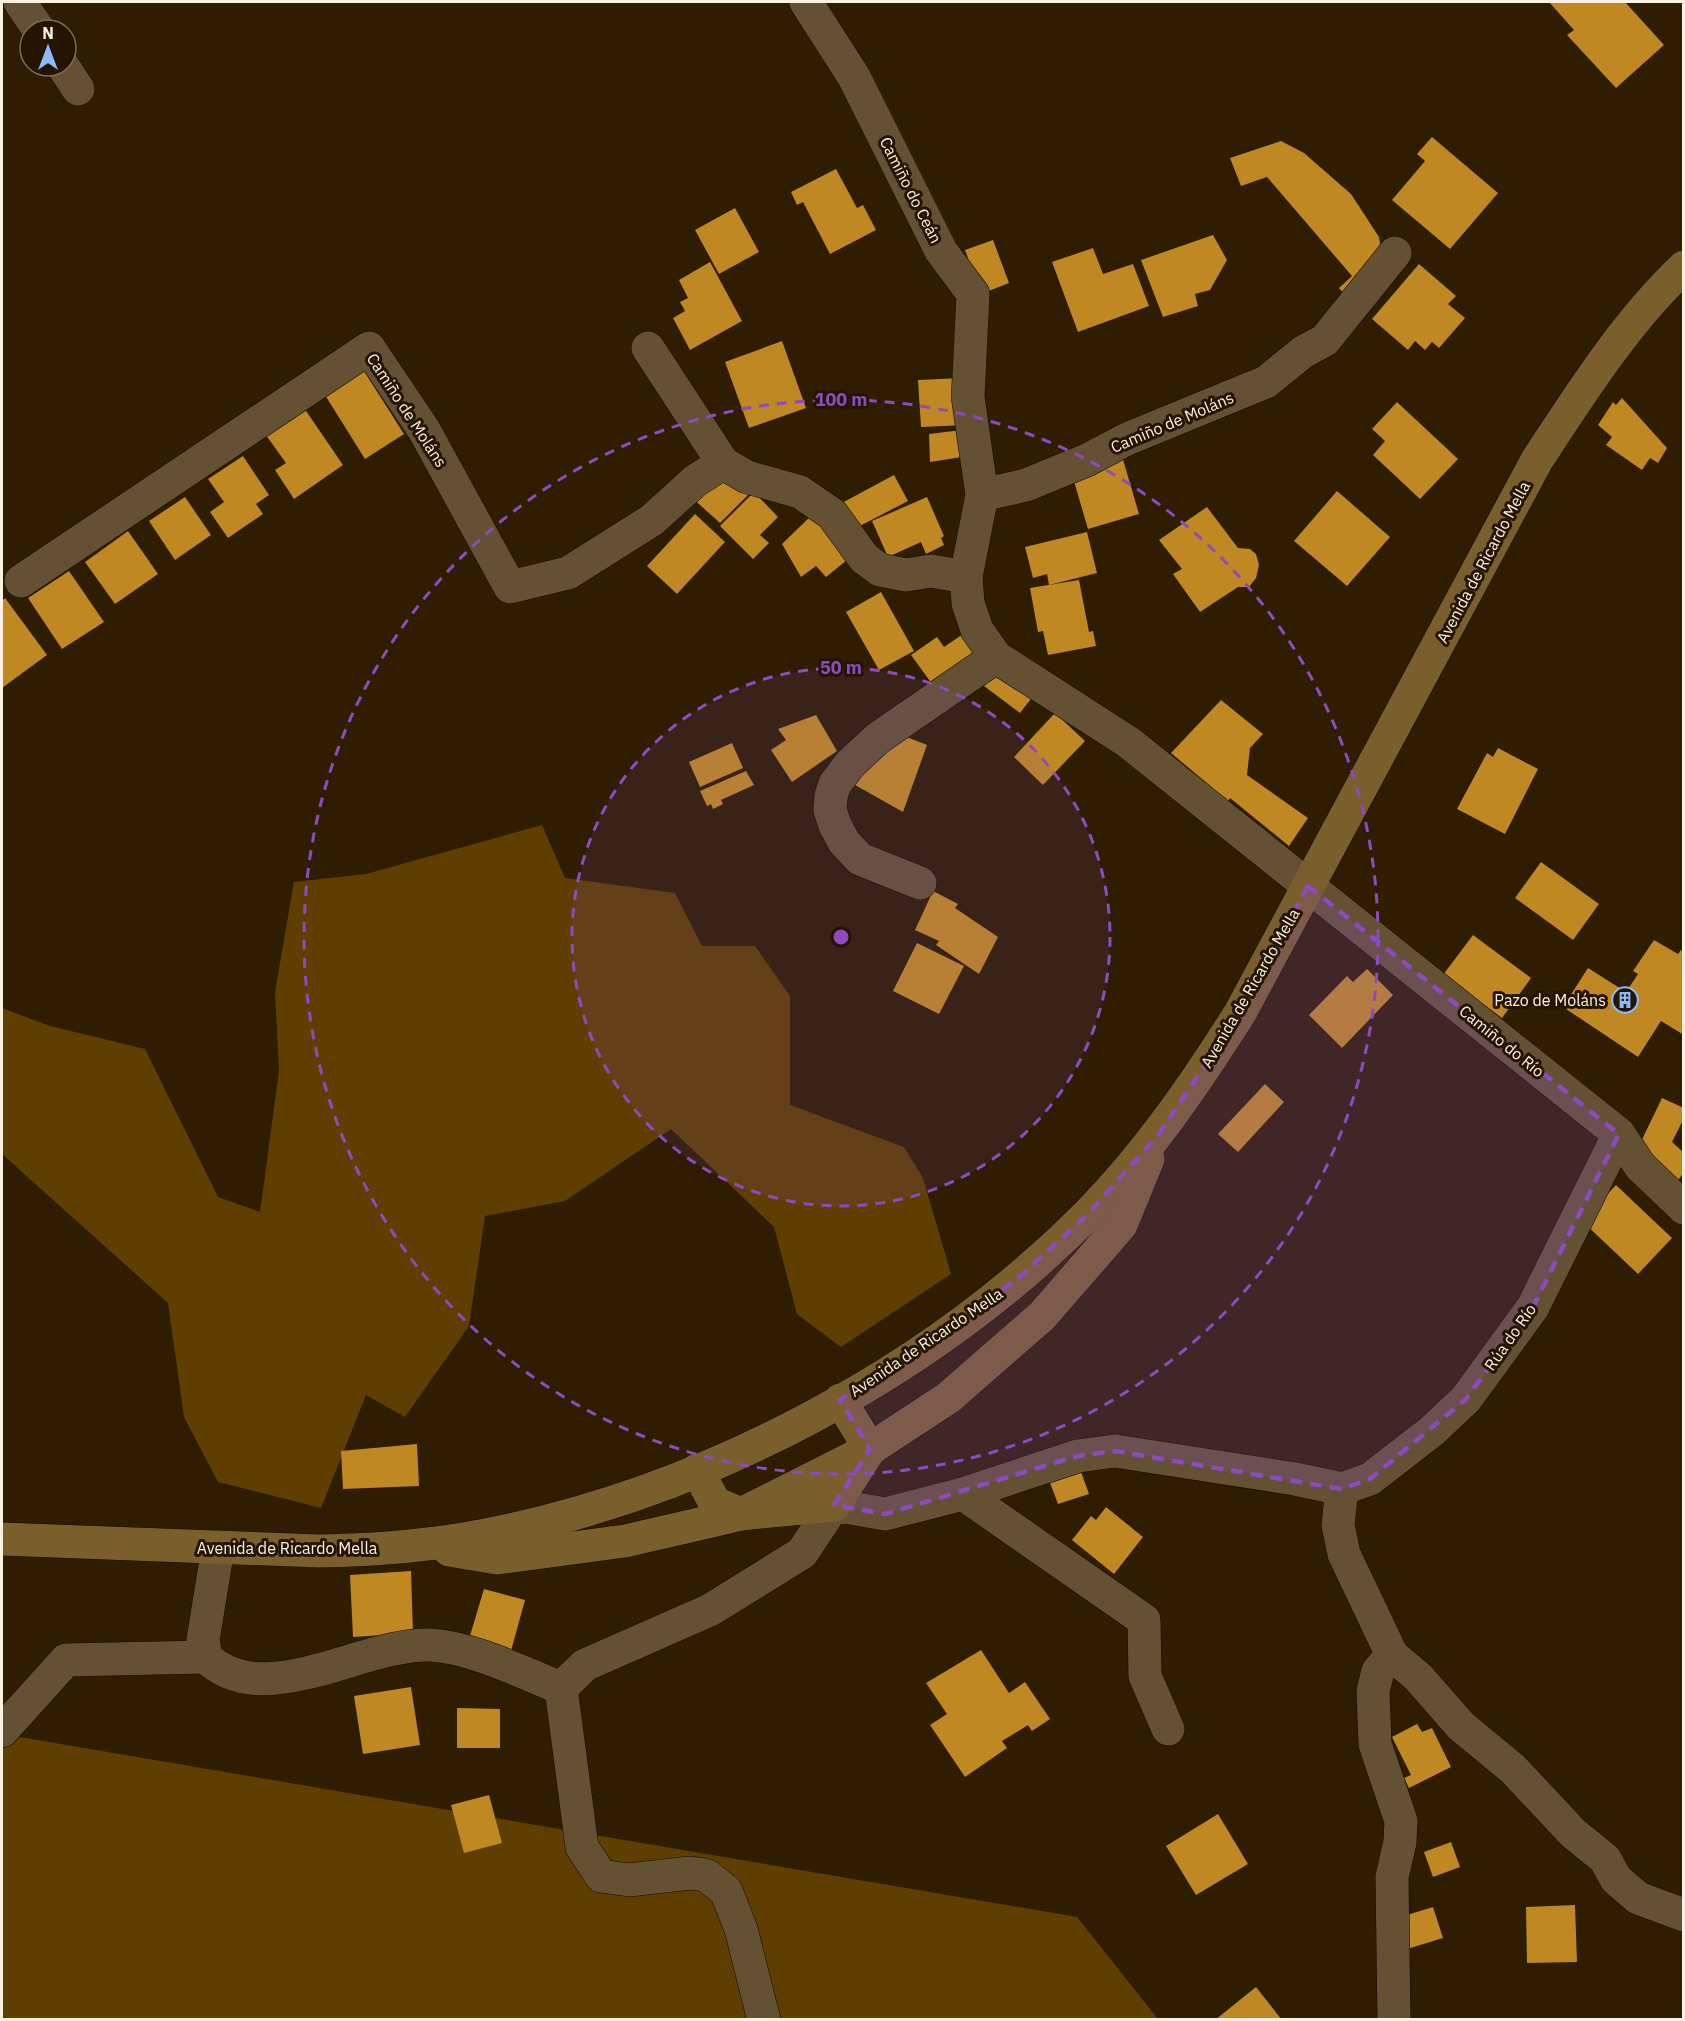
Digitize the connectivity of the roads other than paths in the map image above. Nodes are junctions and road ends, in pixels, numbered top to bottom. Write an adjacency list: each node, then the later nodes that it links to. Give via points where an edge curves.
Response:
1 (20, 2): 3 (street)
2 (806, 2): 8 (street, Camiño do Ceán, via 854,77 941,250 973,294 968,397)
3 (31, 18)
4 (1395, 253): 8 (street, Camiño de Moláns, via 1324,340 1266,382 1026,485)
5 (1683, 267): 13 (main road, Avenida de Ricardo Mella, via 1588,382 1537,460)
6 (648, 348): 7 (street)
7 (723, 463): 9 (street, via 747,477 800,492 832,514 864,558 880,570 906,575 931,571); 10 (street, Camiño de Moláns, via 695,481 651,520 568,573 510,587 424,430 369,348)
8 (982, 495): 9 (street)
9 (966, 576): 11 (street, via 976,630)
10 (21, 581)
11 (996, 657): 12 (street, via 878,738 835,784 830,810 844,842 860,859); 13 (street, via 1128,742)
12 (920, 883)
13 (1308, 886): 14 (street, Camiño do Río); 15 (main road, Avenida de Ricardo Mella, via 1240,1013)
14 (1619, 1134): 16 (street, Camiño do Río, via 1640,1166); 20 (street, Rúa do Río, via 1533,1307 1466,1399 1370,1479)
15 (1158, 1135): 17 (main road, Avenida de Ricardo Mella, via 1089,1213 1016,1280 953,1328); 18 (main road, via 1121,1226 1042,1316 948,1398)
16 (1683, 1208)
17 (840, 1400): 18 (main road); 19 (main road, Avenida de Ricardo Mella)
18 (870, 1449): 22 (main road); 23 (main road)
19 (697, 1470): 23 (main road, via 716,1503); 25 (main road, Avenida de Ricardo Mella, via 636,1494 543,1522)
20 (1342, 1489): 21 (street, via 1115,1451 1078,1456); 27 (street, via 1338,1525 1344,1554)
21 (963, 1494): 22 (street, via 885,1514); 30 (street, via 1144,1620 1145,1676)
22 (834, 1505): 23 (main road); 29 (street, via 802,1553 710,1610 585,1665)
23 (741, 1514): 25 (main road, via 625,1541 496,1558)
24 (2, 1539): 26 (main road, Avenida de Ricardo Mella)
25 (419, 1545): 26 (main road, Avenida de Ricardo Mella, via 319,1551)
26 (218, 1548): 28 (street, via 203,1640)
27 (1392, 1655): 32 (street, via 1418,1677 1461,1726 1513,1769 1573,1833 1605,1859 1616,1879 1638,1898); 34 (street, via 1378,1671 1373,1690 1375,1744 1401,1821 1401,1842 1392,1877)
28 (206, 1656): 29 (street, via 232,1676 256,1679 287,1677 393,1649 431,1645 462,1651); 31 (street, via 66,1660)
29 (561, 1688): 33 (street, via 582,1847 601,1876 629,1880 690,1873 706,1875 726,1891 741,1929)
30 (1168, 1729)
31 (2, 1731)
32 (1683, 1915)
33 (764, 2019)
34 (1394, 2019)

